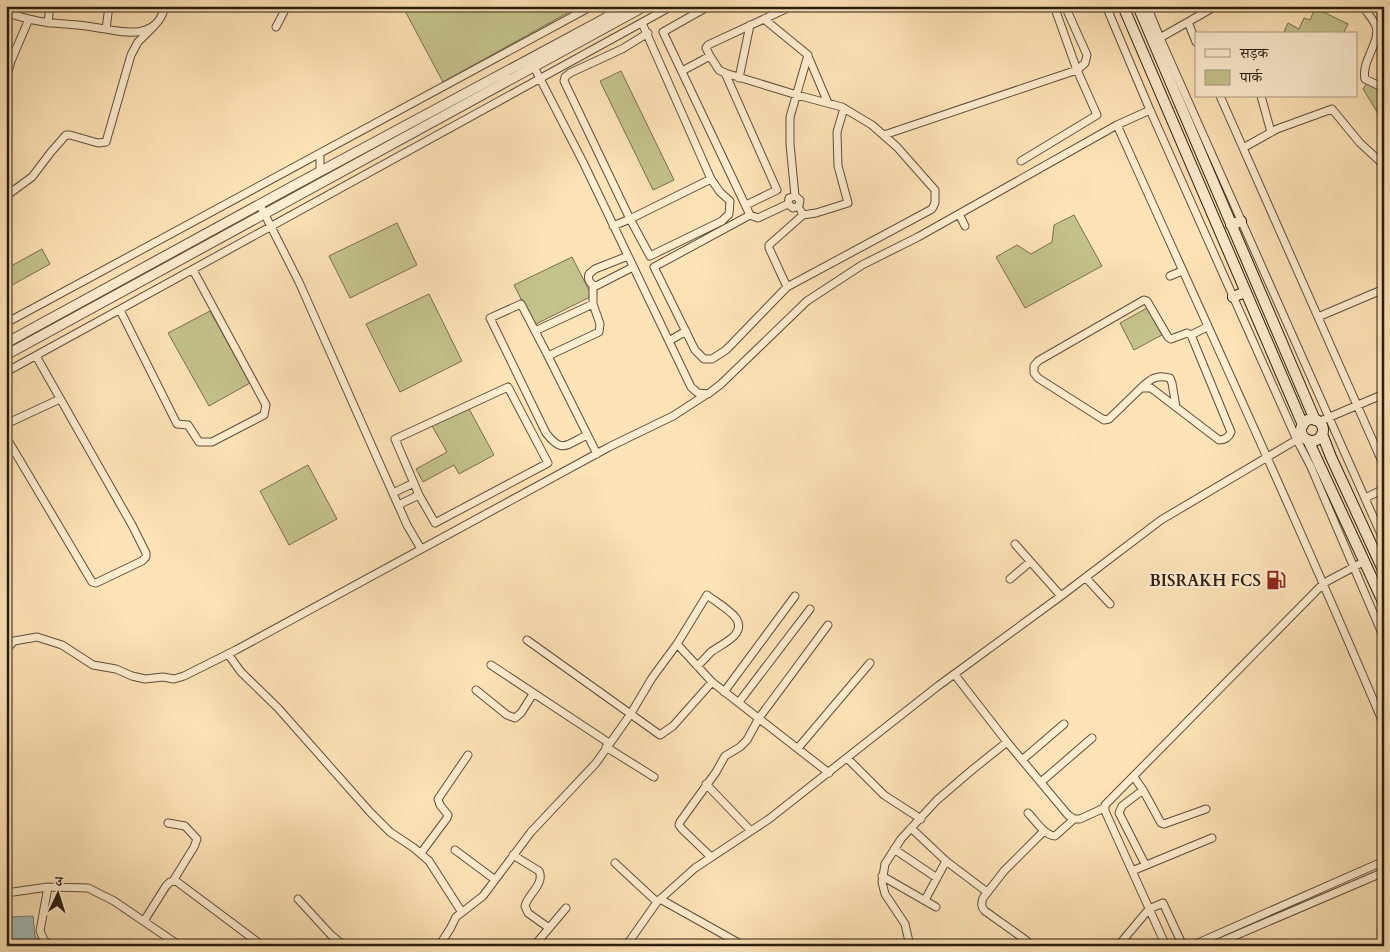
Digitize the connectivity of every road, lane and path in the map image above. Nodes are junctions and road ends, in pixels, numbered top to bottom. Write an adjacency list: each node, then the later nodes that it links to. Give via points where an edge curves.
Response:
1 (50, 6): 25 (street)
2 (109, 6): 30 (street)
3 (165, 6): 28 (street, via 163,15)
4 (287, 6): 29 (street)
5 (592, 6): 56 (street)
6 (606, 6): 21 (street)
7 (628, 6): 21 (street)
8 (645, 6): 21 (street)
9 (672, 6): 26 (street)
10 (709, 6): 40 (street, via 663,32)
11 (792, 6): 23 (street)
12 (1054, 6): 39 (street)
13 (1065, 6): 39 (street, via 1087,55 1085,63)
14 (1106, 6): 51 (street)
15 (1123, 6): 85 (main road)
16 (1138, 6): 32 (main road)
17 (1147, 6): 32 (street)
18 (1363, 6): 45 (street, via 1378,33 1364,66 1365,79)
19 (1215, 7): 24 (street)
20 (6, 13): 22 (street)
21 (616, 15): 38 (street); 59 (street)
22 (29, 19): 25 (street); 44 (street)
23 (764, 19): 27 (street); 36 (street)
24 (1188, 22): 32 (street); 33 (street)
25 (48, 23): 30 (street)
26 (642, 23): 31 (street); 34 (street)
27 (750, 25): 37 (street, via 708,45 706,48); 43 (street)
28 (154, 26): 30 (street, via 125,33); 61 (street, via 130,55 106,142 66,135 32,177)
29 (276, 28)
30 (106, 29)
31 (648, 33): 35 (street); 60 (street)
32 (1156, 40): 72 (street); 73 (main road)
33 (1195, 40)
34 (604, 43): 35 (street); 42 (street)
35 (610, 54): 71 (street, via 570,73 564,81)
36 (808, 55): 46 (street); 49 (street)
37 (710, 56): 40 (street); 41 (street, via 719,70)
38 (534, 67): 42 (street); 67 (street)
39 (1077, 70): 54 (street); 57 (street, via 1097,116)
40 (682, 71): 65 (street)
41 (725, 73): 43 (street); 65 (street, via 777,190)
42 (541, 78): 74 (street); 76 (street)
43 (739, 78): 46 (street)
44 (6, 79)
45 (1384, 88)
46 (797, 95): 49 (street); 62 (street, via 790,117)
47 (1221, 98): 55 (street)
48 (1262, 98): 53 (street)
49 (828, 103): 50 (street)
50 (844, 108): 54 (street); 69 (street, via 837,132 838,166 848,203)
51 (1150, 110): 52 (street); 86 (street)
52 (1117, 125): 68 (street); 80 (street)
53 (1271, 132): 55 (street); 58 (street, via 1332,109 1360,143)
54 (884, 135): 83 (street, via 935,190 932,209)
55 (1243, 148): 89 (street)
56 (320, 157): 59 (street); 90 (street)
57 (1021, 161)
58 (1384, 165)
59 (320, 172): 64 (street)
60 (712, 179): 71 (street); 71 (street, via 730,201 729,214 722,221 650,256)
61 (6, 196)
62 (795, 196): 63 (street, via 789,198); 66 (street, via 800,200)
63 (788, 204): 66 (street, via 792,208); 70 (street, via 758,218)
64 (260, 205): 67 (street); 96 (street)
65 (746, 205): 70 (street)
66 (799, 206): 69 (street)
67 (264, 214): 76 (street); 97 (street)
68 (959, 214): 75 (street); 102 (street, via 862,265 806,301)
69 (803, 215): 83 (street, via 768,245)
70 (750, 216): 93 (street, via 654,267)
71 (630, 219): 74 (street)
72 (1241, 221): 73 (main road); 107 (street)
73 (1231, 225): 108 (main road)
74 (613, 226): 77 (street)
75 (965, 226)
76 (272, 228): 79 (street); 120 (street)
77 (628, 256): 78 (street); 82 (street, via 591,271 588,276)
78 (633, 267): 82 (street, via 601,285); 95 (street)
79 (193, 270): 88 (street); 88 (street, via 266,405 264,415 212,442 199,442 188,425 177,424)
80 (1182, 271): 81 (street); 91 (street)
81 (1170, 276)
82 (593, 285): 87 (street)
83 (787, 287): 93 (street, via 726,350 712,359 704,359 695,350)
84 (1384, 289): 89 (street)
85 (1245, 292): 86 (main road); 110 (main road)
86 (1233, 297): 114 (street)
87 (592, 304): 92 (street); 99 (street, via 600,324 599,332)
88 (120, 310): 98 (street)
89 (1318, 317): 105 (street)
90 (6, 323)
91 (1207, 327): 94 (street); 116 (street)
92 (535, 331): 99 (street); 112 (street, via 521,304 490,318 552,442 562,446)
93 (686, 331): 95 (street)
94 (1191, 335): 101 (street, via 1168,337 1144,300 1034,366 1038,378 1104,420 1109,419); 106 (street, via 1230,435 1219,440)
95 (669, 341): 102 (street, via 691,387 698,393)
96 (6, 343)
97 (6, 355)
98 (36, 356): 100 (street); 104 (street)
99 (548, 356): 112 (street)
100 (6, 372)
101 (1141, 388): 106 (street, via 1151,388); 106 (street, via 1153,378 1170,378)
102 (708, 394): 115 (street, via 673,416)
103 (1384, 394): 105 (street)
104 (60, 399): 109 (street); 113 (street, via 132,525 146,553 142,561 92,582)
105 (1357, 405): 107 (street); 117 (street)
106 (1176, 407)
107 (1329, 417): 108 (street); 122 (street)
108 (1316, 421): 110 (main road); 111 (main road, via 1322,427)
109 (6, 424)
110 (1303, 425): 114 (main road)
111 (1322, 434): 114 (main road, via 1315,441); 130 (main road)
112 (587, 435): 115 (street)
113 (6, 437)
114 (1303, 439): 116 (street); 127 (main road); 129 (street, via 1311,467)
115 (597, 454): 126 (street)
116 (1267, 457): 131 (street, via 1160,520); 133 (street)
117 (1384, 466)
118 (414, 483): 120 (street); 121 (street); 121 (street, via 395,439 508,387 548,463 435,523)
119 (1384, 489): 122 (street)
120 (393, 493): 123 (street)
121 (420, 495): 123 (street)
122 (1365, 498): 124 (street)
123 (398, 505): 126 (street)
124 (1384, 542)
125 (1015, 544): 128 (street)
126 (421, 549): 144 (street)
127 (1365, 561): 129 (street); 137 (main road)
128 (1030, 562): 132 (street); 135 (street)
129 (1353, 567): 133 (street); 140 (street)
130 (1384, 572)
131 (1086, 578): 135 (street); 136 (street)
132 (1010, 579)
133 (1324, 583): 157 (street); 166 (street)
134 (795, 596): 151 (street)
135 (1061, 596): 148 (street)
136 (1110, 604)
137 (1384, 604)
138 (810, 609): 153 (street)
139 (828, 625): 155 (street)
140 (1384, 638)
141 (527, 640): 154 (street)
142 (676, 644): 147 (street); 147 (street, via 706,596 735,617 738,624 735,636); 154 (street)
143 (6, 650): 144 (street, via 14,641 37,637 62,645 92,665 116,668 145,680 184,676)
144 (228, 654): 183 (street, via 370,812 390,832)
145 (870, 663): 161 (street)
146 (491, 665): 152 (street)
147 (697, 666): 149 (street)
148 (955, 675): 159 (street); 163 (street)
149 (712, 682): 151 (street); 154 (street, via 663,734)
150 (476, 690): 152 (street, via 515,718)
151 (724, 692): 153 (street)
152 (533, 694): 160 (street)
153 (738, 702): 155 (street)
154 (630, 715): 160 (street)
155 (760, 718): 161 (street); 169 (street, via 747,740 725,756)
156 (1064, 724): 164 (street)
157 (1384, 725)
158 (1092, 738): 168 (street)
159 (1008, 742): 164 (street); 174 (street, via 937,800)
160 (608, 745): 167 (street); 184 (street)
161 (798, 748): 165 (street)
162 (468, 755): 183 (street, via 438,799 447,812 447,818)
163 (847, 758): 165 (street); 174 (street, via 884,795)
164 (1022, 760): 168 (street)
165 (829, 773): 178 (street)
166 (1134, 776): 170 (street); 171 (street)
167 (654, 777)
168 (1041, 782): 175 (street)
169 (706, 784): 178 (street); 185 (street, via 679,825)
170 (1143, 790): 172 (street, via 1164,824); 189 (street, via 1122,806 1119,813)
171 (1104, 808): 175 (street); 190 (street)
172 (1206, 809)
173 (1028, 813): 179 (street)
174 (921, 819): 177 (street)
175 (1074, 819): 179 (street, via 1055,836)
176 (168, 823): 195 (street, via 185,826 197,839)
177 (912, 828): 181 (street); 186 (street)
178 (751, 831): 185 (street)
179 (1044, 831): 197 (street)
180 (1212, 838): 189 (street)
181 (894, 849): 192 (street); 193 (street)
182 (455, 850): 194 (street)
183 (421, 853): 205 (street)
184 (514, 855): 194 (street); 207 (street, via 539,872 541,879 525,906 528,914)
185 (711, 857): 201 (street)
186 (946, 861): 193 (street); 197 (street)
187 (1384, 861): 221 (street)
188 (615, 863): 201 (street)
189 (1146, 864): 190 (street)
190 (1132, 871): 204 (street)
191 (1384, 872): 222 (street)
192 (882, 876): 200 (street); 216 (street, via 884,894 906,924)
193 (937, 878): 200 (street)
194 (494, 880): 205 (street, via 483,896)
195 (173, 881): 206 (street, via 166,886); 212 (street)
196 (48, 887): 198 (street); 206 (street, via 88,888); 210 (street, via 40,931)
197 (988, 892): 217 (street, via 982,907 1025,939)
198 (6, 893)
199 (298, 898): 213 (street)
200 (925, 900): 202 (street)
201 (658, 901): 208 (street); 215 (street)
202 (936, 906)
203 (566, 908): 207 (street)
204 (1149, 909): 218 (street); 219 (street); 220 (street, via 1163,903)
205 (461, 911): 209 (street)
206 (144, 921): 211 (street)
207 (549, 928): 214 (street)
208 (737, 942)
209 (442, 945)
210 (51, 946)
211 (180, 946)
212 (264, 946)
213 (344, 946)
214 (534, 946)
215 (626, 946)
216 (910, 946)
217 (1026, 946)
218 (1118, 946)
219 (1166, 946)
220 (1183, 946)
221 (1191, 946)
222 (1211, 946)

